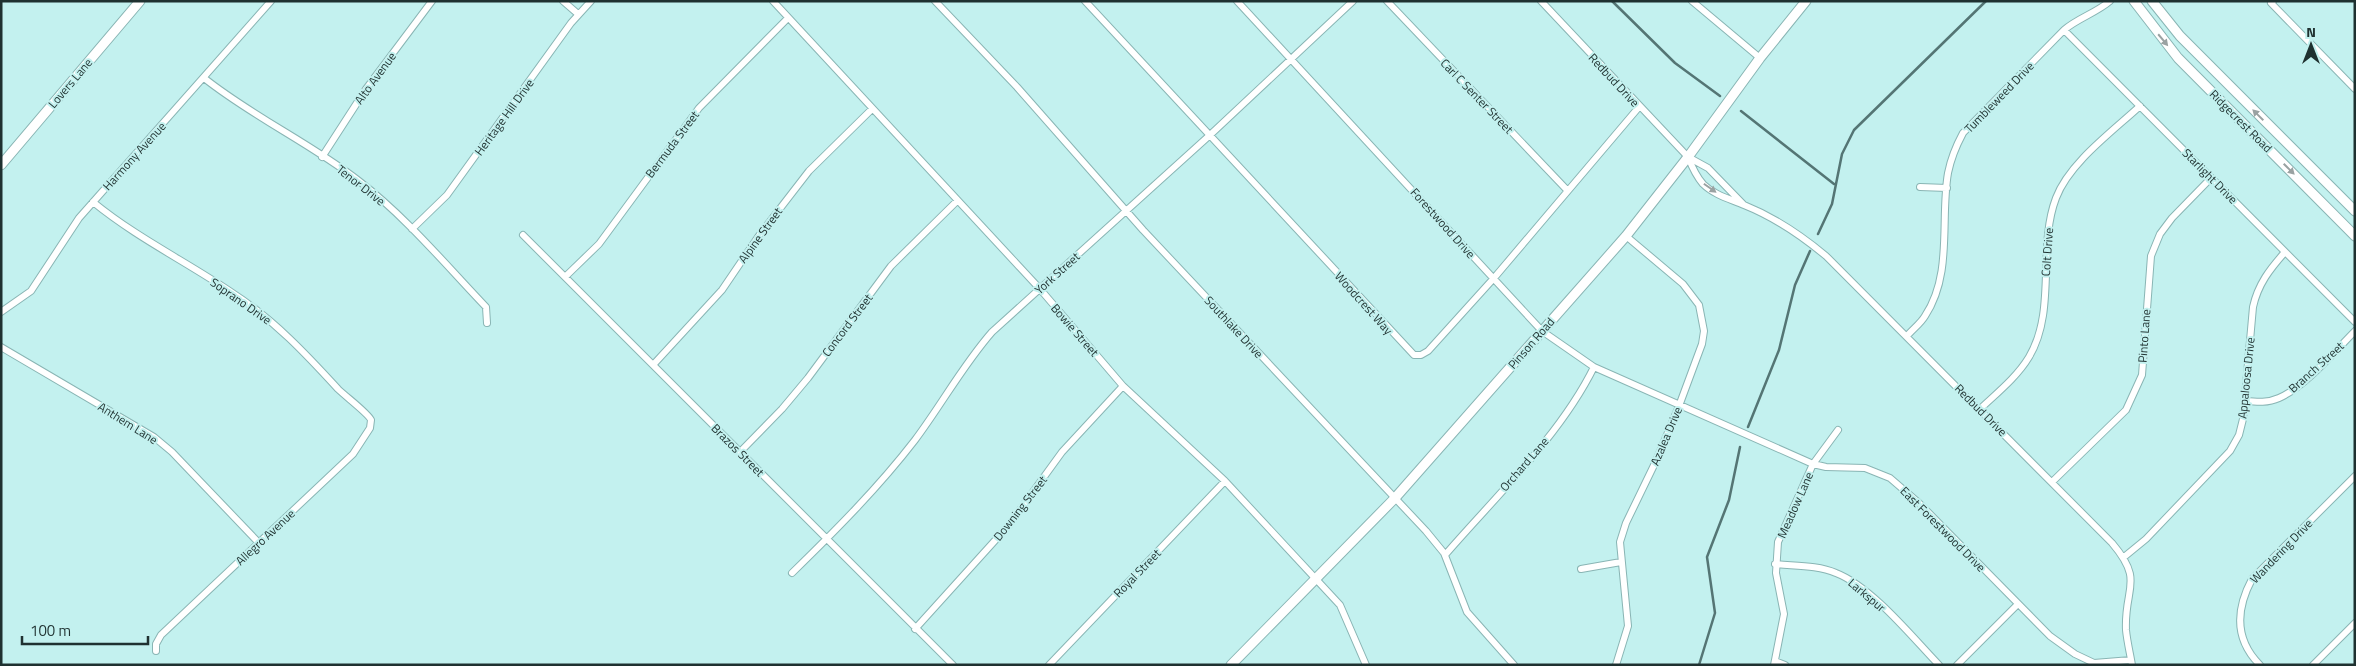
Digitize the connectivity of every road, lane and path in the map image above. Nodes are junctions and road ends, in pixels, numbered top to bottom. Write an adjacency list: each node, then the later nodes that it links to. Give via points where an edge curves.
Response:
1 (140, 1): 32 (main road, Lovers Lane)
2 (271, 1): 24 (street, Harmony Avenue)
3 (432, 1): 30 (street, Alto Avenue, via 366,89)
4 (564, 1): 19 (street)
5 (591, 1): 19 (street, Heritage Hill Drive)
6 (773, 1): 20 (street, Bowie Street)
7 (936, 1): 40 (street, Southlake Drive)
8 (1085, 1): 29 (street, Woodcrest Way)
9 (1237, 1): 23 (street, Forestwood Drive)
10 (1354, 1): 23 (street, York Street)
11 (1387, 1): 36 (street, Carl C Senter Street)
12 (1541, 1): 27 (street, Redbud Drive)
13 (1692, 1): 22 (street)
14 (1806, 1): 22 (main road, Pinson Road)
15 (2110, 1): 21 (street, Tumbleweed Drive)
16 (2134, 1): 45 (main road, Ridgecrest Road, one-way to 45, via 2178,58)
17 (2152, 1): 41 (main road, Ridgecrest Road, one-way to 17, via 2180,36)
18 (2272, 2): 25 (street)
19 (578, 14): 42 (street, Heritage Hill Drive, via 447,195)
20 (788, 18): 28 (street, Bowie Street); 47 (street, Bermuda Street, via 699,108 599,244)
21 (2064, 30): 26 (street, Starlight Drive); 35 (street, Tumbleweed Drive, via 1963,133 1954,151)
22 (1760, 58): 31 (main road, Pinson Road)
23 (1290, 59): 29 (street, York Street); 48 (street, Forestwood Drive)
24 (204, 78): 30 (street, Tenor Drive, via 235,103); 38 (street, Harmony Avenue)
25 (2354, 87)
26 (2140, 106): 33 (street, Starlight Drive); 62 (street, Colt Drive, via 2080,163 2056,197 2049,221 2039,336 2029,358 2014,377)
27 (1639, 107): 31 (street, Redbud Drive); 36 (street, Woodcrest Way)
28 (872, 109): 37 (street, Bowie Street); 57 (street, Alpine Street, via 809,171 758,236 722,290)
29 (1210, 135): 40 (street, York Street); 48 (street, Woodcrest Way, via 1414,356 1428,350)
30 (322, 157): 42 (street, Tenor Drive, via 368,188)
31 (1688, 157): 39 (street, Redbud Drive, via 1708,168); 39 (street, Redbud Drive, one-way to 39, via 1704,185 1724,198); 44 (main road, Pinson Road)
32 (3, 159)
33 (2211, 178): 46 (street, Starlight Drive); 69 (street, Pinto Lane, via 2172,218 2160,234 2151,256 2142,374 2126,410)
34 (1920, 187): 35 (street)
35 (1947, 188): 55 (street, Tumbleweed Drive, via 1941,272 1936,294 1925,317)
36 (1567, 190): 48 (street, Woodcrest Way)
37 (957, 201): 49 (street, Bowie Street); 65 (street, Concord Street, via 891,266 808,378)
38 (93, 202): 50 (street, Harmony Avenue, via 69,230 31,291); 63 (street, Soprano Drive, via 125,228 221,285 262,314)
39 (1745, 205): 55 (street, Redbud Drive, via 1784,225 1814,246)
40 (1127, 210): 49 (street, York Street); 70 (street, Southlake Drive)
41 (2355, 211)
42 (412, 229): 52 (street, Tenor Drive, via 486,307)
43 (523, 235): 47 (street, Brazos Street)
44 (1626, 236): 53 (main road, Pinson Road); 61 (street, Azalea Drive, via 1684,284 1699,305 1704,331 1702,344)
45 (2355, 236)
46 (2285, 252): 51 (street, Starlight Drive); 60 (street, Appaloosa Drive, via 2256,292)
47 (565, 277): 57 (street, Brazos Street)
48 (1494, 278): 53 (street, Forestwood Drive)
49 (1040, 289): 59 (street, Bowie Street); 71 (street, York Street, via 980,346 913,442)
50 (1, 312)
51 (2355, 322)
52 (487, 323)
53 (1542, 331): 58 (street, Forestwood Drive); 70 (main road, Pinson Road)
54 (2355, 331): 60 (street, Branch Street, via 2292,391 2265,402)
55 (1907, 336): 62 (street, Redbud Drive)
56 (1, 347): 72 (street, Anthem Lane, via 154,438 172,452)
57 (653, 365): 65 (street, Brazos Street)
58 (1594, 367): 61 (street, Forestwood Drive); 73 (street, Orchard Lane, via 1558,424)
59 (1123, 386): 68 (street, Bowie Street); 82 (street, Downing Street, via 1062,452 1009,525)
60 (2245, 401): 74 (street, Appaloosa Drive, via 2239,435 2230,451 2146,539)
61 (1679, 406): 66 (street, East Forestwood Drive); 75 (street, Azalea Drive, via 1626,523 1620,542)
62 (1980, 409): 69 (street, Redbud Drive)
63 (372, 420): 72 (street, Allegro Avenue, via 353,454)
64 (1838, 430): 66 (street, Meadow Lane)
65 (740, 452): 71 (street, Brazos Street)
66 (1813, 464): 76 (street, Meadow Lane, via 1778,542); 80 (street, East Forestwood Drive, via 1865,468 1890,478 1919,503)
67 (2355, 476): 95 (street, Wandering Drive, via 2252,579 2243,596 2239,615 2242,637 2250,655)
68 (1225, 481): 79 (street, Bowie Street); 87 (street, Royal Street)
69 (2052, 482): 74 (street, Redbud Drive)
70 (1395, 498): 73 (street, Southlake Drive); 79 (main road, Pinson Road)
71 (826, 540): 78 (street, York Street); 82 (street, Brazos Street)
72 (258, 543): 83 (street, Allegro Avenue, via 161,635)
73 (1445, 555): 90 (street, Southlake Drive, via 1468,612)
74 (2124, 557): 84 (street, Redbud Drive, via 2132,585 2126,630)
75 (1621, 562): 77 (street); 91 (street, Azalea Drive, via 1628,626)
76 (1775, 564): 85 (street, Meadow Lane, via 1784,614); 93 (street, Larkspur, via 1820,568 1848,578 1871,596)
77 (1581, 569)
78 (792, 573)
79 (1315, 581): 88 (main road, Pinson Road); 89 (street, Bowie Street, via 1340,606)
80 (2018, 604): 84 (street, East Forestwood Drive, via 2050,636 2075,654 2094,663); 94 (street)
81 (2355, 622): 96 (street)
82 (915, 629): 86 (street, Brazos Street)
83 (156, 652)
84 (2132, 662)
85 (1774, 663): 92 (street)
86 (953, 665)
87 (1049, 665)
88 (1232, 665)
89 (1366, 665)
90 (1514, 665)
91 (1616, 665)
92 (1785, 665)
93 (1939, 665)
94 (1957, 665)
95 (2260, 665)
96 (2313, 665)

